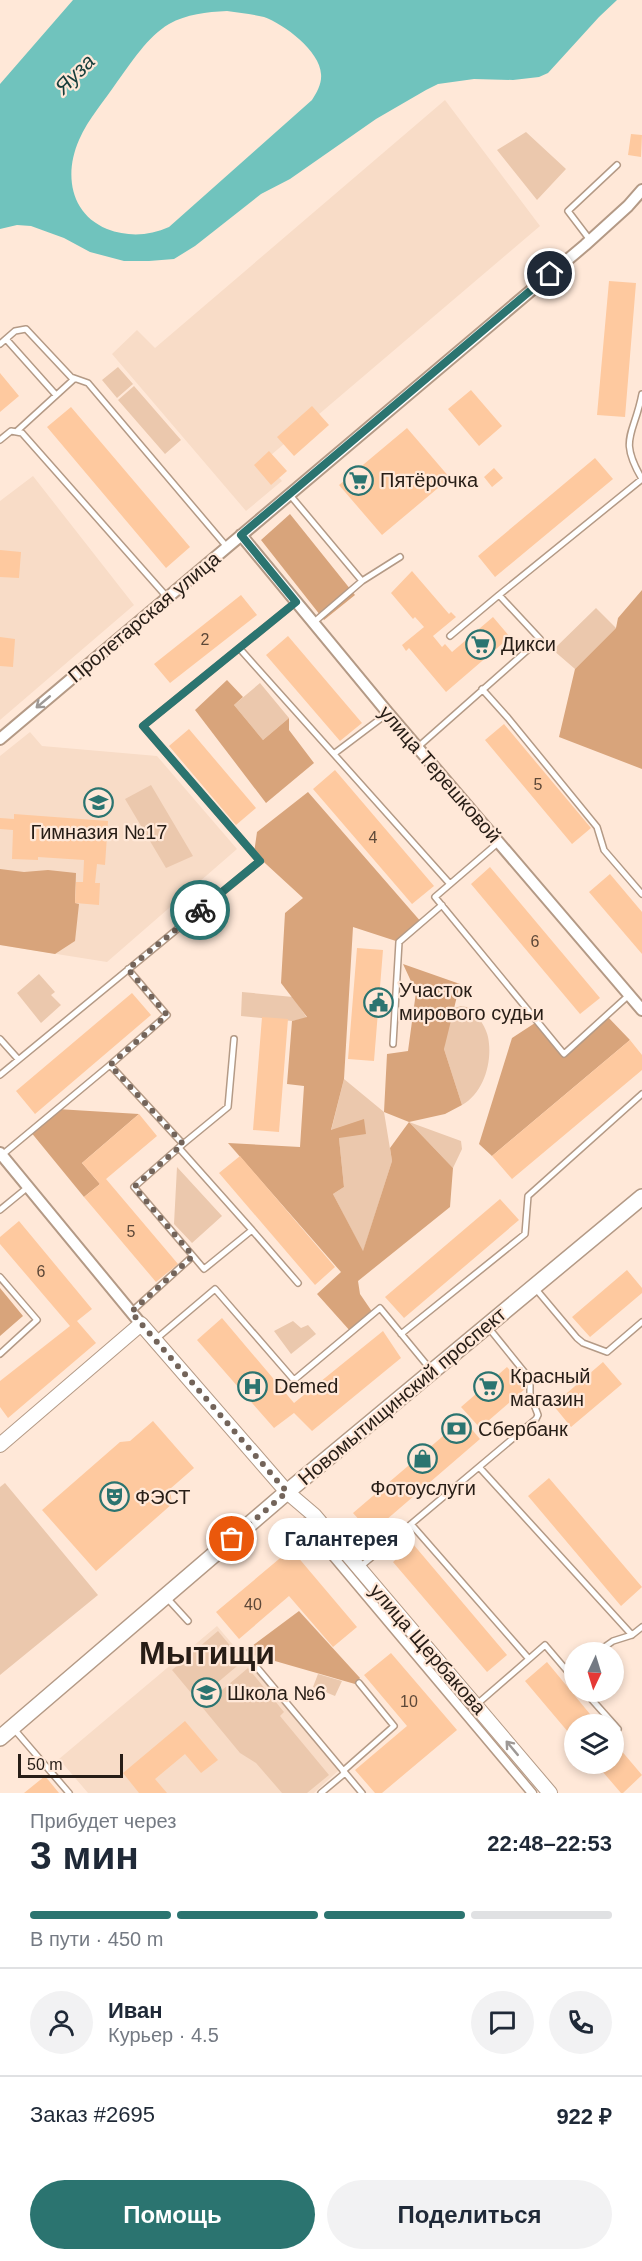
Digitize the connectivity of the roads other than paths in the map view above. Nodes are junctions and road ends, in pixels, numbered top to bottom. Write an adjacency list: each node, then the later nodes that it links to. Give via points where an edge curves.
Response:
1 (617, 165): 3 (lane, via 568,211)
2 (642, 190): 3 (street, Пролетарская улица)
3 (590, 240): 11 (street, Пролетарская улица)
4 (6, 339): 5 (lane); 6 (lane, via 15,331 26,329); 8 (lane)
5 (0, 344)
6 (74, 379): 8 (lane); 13 (lane, via 88,383)
7 (642, 394): 16 (lane, via 627,441 630,460 642,479)
8 (56, 395): 9 (lane)
9 (16, 431): 10 (lane); 17 (lane)
10 (0, 440)
11 (290, 495): 12 (street, Пролетарская улица); 15 (lane)
12 (241, 535): 13 (street, Пролетарская улица); 18 (street, улица Терешковой)
13 (226, 548): 17 (street, Пролетарская улица)
14 (400, 557): 15 (lane)
15 (362, 581): 19 (lane)
16 (499, 595): 20 (lane); 22 (lane, via 540,639)
17 (167, 597): 24 (street, Пролетарская улица, one-way to 24)
18 (296, 602): 19 (street, улица Терешковой); 21 (lane)
19 (313, 622): 23 (street, улица Терешковой)
20 (450, 636)
21 (240, 649): 26 (lane); 31 (lane, via 143,726 260,861)
22 (482, 690): 25 (lane); 29 (lane, via 597,827 604,850)
23 (388, 713): 25 (street, улица Терешковой); 26 (lane)
24 (2, 734)
25 (418, 747): 27 (street, улица Терешковой)
26 (335, 753): 28 (lane)
27 (499, 842): 28 (lane); 32 (street, улица Терешковой)
28 (450, 884): 30 (lane, via 435,897)
29 (642, 894)
30 (442, 905): 32 (lane, via 564,1054); 36 (lane, via 399,942)
31 (128, 969): 37 (lane); 38 (lane, via 167,1015)
32 (629, 994): 33 (street, улица Терешковой)
33 (642, 1010)
34 (0, 1039): 37 (lane)
35 (234, 1039): 41 (lane, via 228,1107)
36 (393, 1044)
37 (18, 1059): 39 (lane)
38 (110, 1065): 41 (lane); 42 (lane)
39 (0, 1076)
40 (642, 1094): 55 (lane, via 528,1196 525,1234)
41 (181, 1146): 46 (lane); 47 (lane, via 134,1187)
42 (1, 1154): 43 (street, улица Щербакова)
43 (28, 1187): 45 (lane); 51 (street, улица Щербакова)
44 (642, 1197): 50 (main road, Новомытищинский проспект)
45 (0, 1210)
46 (252, 1230): 47 (lane, via 204,1269); 49 (lane)
47 (193, 1256): 51 (lane)
48 (0, 1277): 57 (lane, via 37,1320)
49 (298, 1283)
50 (534, 1287): 52 (lane, via 577,1338 594,1348 607,1352); 54 (main road, Новомытищинский проспект)
51 (131, 1312): 53 (street, улица Щербакова)
52 (642, 1323)
53 (141, 1324): 56 (street, улица Щербакова); 59 (street)
54 (487, 1326): 58 (main road, Новомытищинский проспект); 60 (lane, via 530,1379 530,1394 538,1415)
55 (401, 1334): 56 (lane, via 380,1308 294,1380 215,1289); 58 (lane)
56 (154, 1340): 61 (street, улица Щербакова)
57 (0, 1354)
58 (432, 1372): 61 (main road, Новомытищинский проспект)
59 (0, 1445)
60 (479, 1467): 63 (lane); 68 (lane)
61 (287, 1492): 64 (street, улица Щербакова, via 314,1515); 65 (main road, Новомытищинский проспект)
62 (304, 1523): 83 (street, улица Щербакова)
63 (411, 1524): 64 (lane); 71 (lane)
64 (359, 1568): 75 (street, улица Щербакова)
65 (165, 1596): 66 (lane); 77 (main road, Новомытищинский проспект)
66 (188, 1621)
67 (642, 1627): 68 (lane)
68 (632, 1635): 69 (lane)
69 (612, 1642)
70 (244, 1652): 79 (lane)
71 (529, 1659): 72 (lane, via 545,1645); 75 (lane)
72 (564, 1666)
73 (359, 1683): 79 (lane, via 394,1726)
74 (594, 1702): 76 (lane)
75 (476, 1705): 84 (street, улица Щербакова, one-way to 75)
76 (605, 1714)
77 (12, 1728): 78 (main road, Новомытищинский проспект); 80 (lane)
78 (0, 1738)
79 (344, 1772): 81 (lane); 82 (lane)
80 (69, 1793)
81 (321, 1793)
82 (362, 1793)
83 (532, 1793)
84 (550, 1793)

